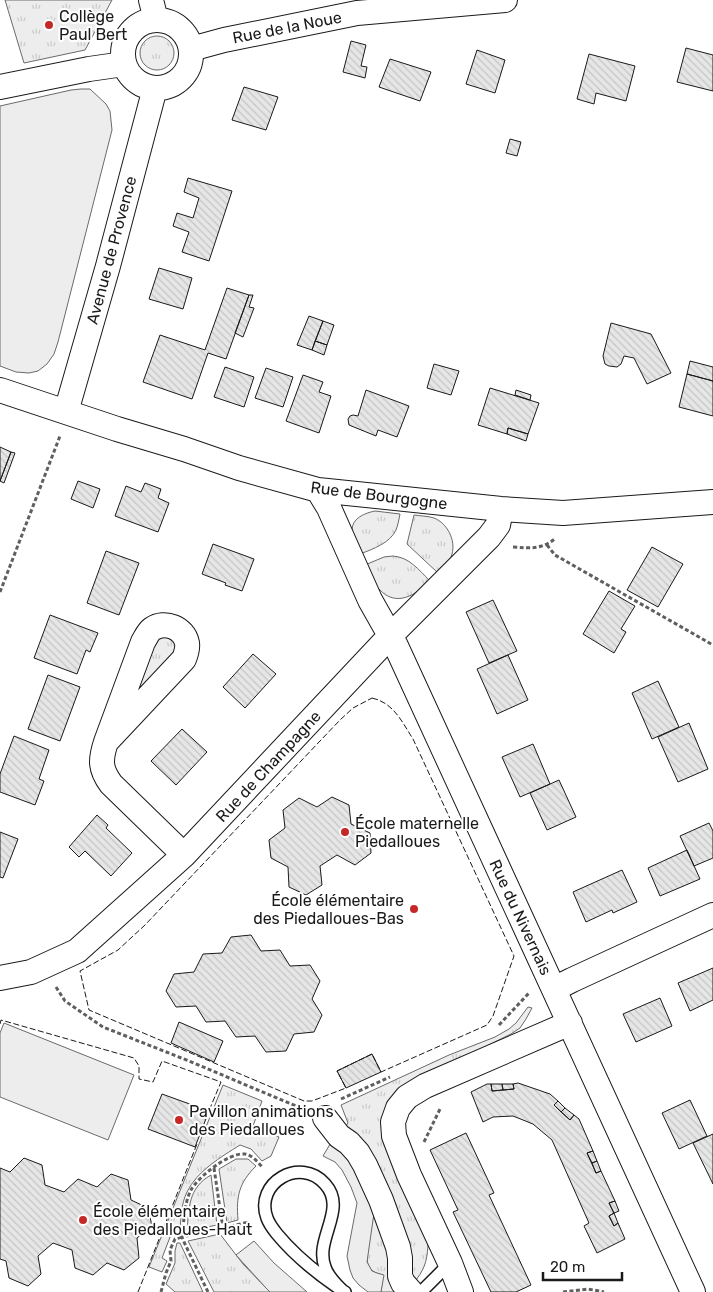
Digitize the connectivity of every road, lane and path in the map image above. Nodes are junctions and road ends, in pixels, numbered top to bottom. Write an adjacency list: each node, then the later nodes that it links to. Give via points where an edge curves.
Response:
1 (505, 0): 3 (street, Rue de la Noue, via 357,13)
2 (154, 10): 3 (street, via 184,34); 4 (street, via 129,34 124,44)
3 (191, 49): 6 (street, via 190,64 182,76 170,85)
4 (124, 64): 5 (street); 6 (street, via 131,76)
5 (0, 87)
6 (156, 88): 8 (street, Avenue de Provence)
7 (0, 390): 8 (street, Rue de Bourgogne)
8 (66, 412): 9 (street, Rue de Bourgogne); 15 (path)
9 (318, 490): 11 (street, Rue de Bourgogne); 16 (street, Rue du Nivernais)
10 (713, 502): 11 (street, Rue de Bourgogne, via 563,513)
11 (501, 509): 16 (street, Rue de Champagne, via 498,525 489,537)
12 (562, 533): 13 (path)
13 (547, 545): 14 (path); 17 (path, via 556,555)
14 (507, 547)
15 (0, 592)
16 (390, 636): 19 (street, Rue de Champagne); 23 (street, Rue du Nivernais)
17 (713, 645)
18 (106, 742): 19 (street, via 101,755 105,776)
19 (184, 855): 21 (street, Rue de Champagne, via 77,951)
20 (713, 915): 23 (street)
21 (43, 966): 22 (street, Rue de Champagne, via 31,972); 26 (path, via 64,1001 103,1027)
22 (0, 978)
23 (554, 989): 24 (street, Rue du Nivernais)
24 (570, 1023): 28 (street, via 458,1071 407,1097 398,1108 394,1136); 42 (street, Rue du Nivernais)
25 (442, 1106): 28 (path)
26 (325, 1118): 37 (street, via 366,1165 398,1247 400,1276)
27 (214, 1168): 29 (path, via 232,1156 244,1154 251,1156); 31 (path); 32 (path, via 203,1175 191,1190)
28 (409, 1175): 33 (street)
29 (275, 1182): 30 (lane, via 265,1200); 34 (lane, via 295,1172 306,1172 326,1184 334,1205 322,1246 322,1258 330,1278)
30 (267, 1218): 31 (path); 34 (lane, via 296,1255)
31 (223, 1229): 32 (path)
32 (182, 1237): 35 (path, via 174,1239); 36 (path)
33 (450, 1263): 38 (lane); 39 (street)
34 (344, 1291)
35 (161, 1292)
36 (208, 1292)
37 (412, 1292)
38 (421, 1292)
39 (461, 1292)
40 (563, 1292): 41 (path, via 588,1289)
41 (604, 1292)
42 (693, 1292)

